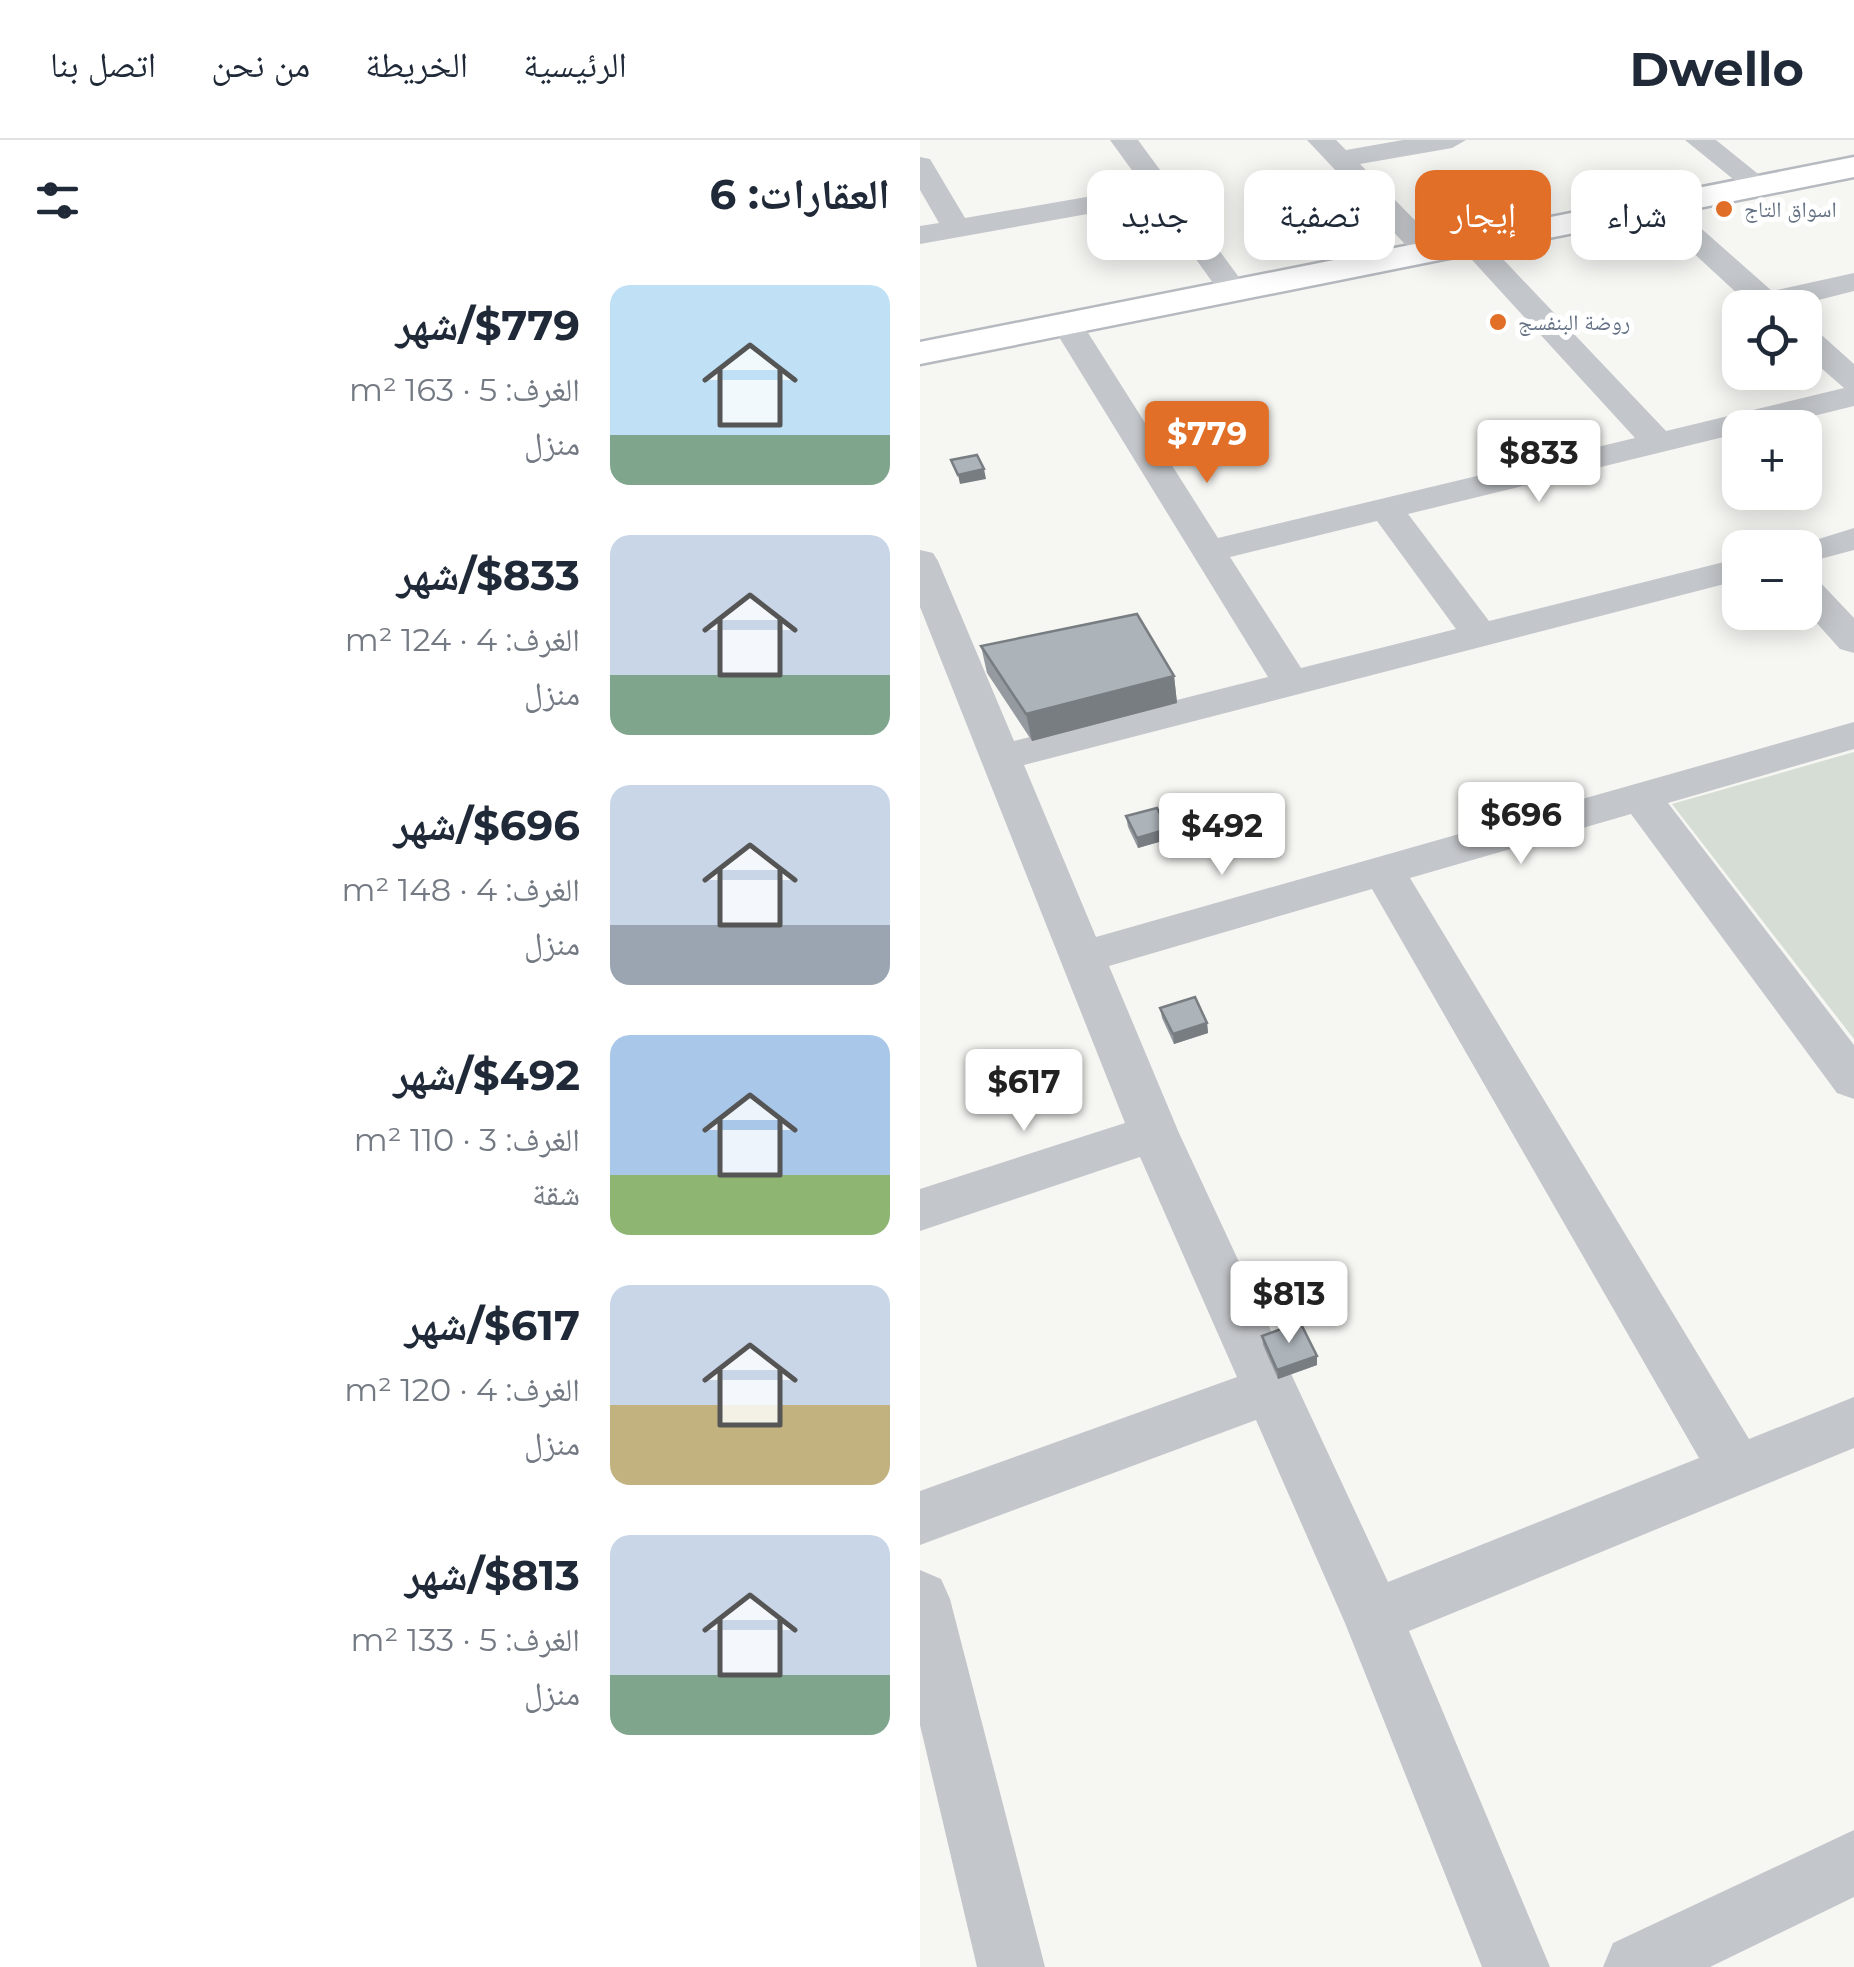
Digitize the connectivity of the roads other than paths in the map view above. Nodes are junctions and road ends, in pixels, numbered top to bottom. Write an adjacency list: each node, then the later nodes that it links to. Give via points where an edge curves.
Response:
1 (1124, 140): 7 (street)
2 (1452, 140): 4 (street)
3 (1700, 140): 8 (street)
4 (1330, 149): 13 (street)
5 (920, 164): 11 (street)
6 (1854, 167): 8 (street)
7 (1146, 170)
8 (1759, 186): 9 (street)
9 (1702, 197)
10 (1087, 205): 11 (street)
11 (956, 228): 12 (street)
12 (920, 235)
13 (1415, 237)
14 (1702, 245): 19 (street)
15 (1415, 255): 20 (street)
16 (1211, 260): 20 (street)
17 (1488, 260): 27 (street)
18 (1854, 282): 21 (street)
19 (1752, 290)
20 (1234, 291): 22 (street)
21 (1822, 291)
22 (1067, 324): 24 (street); 31 (street)
23 (1822, 352): 25 (street)
24 (920, 353)
25 (1854, 381)
26 (1854, 396): 27 (street)
27 (1658, 443): 28 (street)
28 (1386, 508): 31 (street); 36 (street)
29 (1854, 540): 30 (street)
30 (1822, 548)
31 (1208, 551): 38 (street)
32 (920, 561): 35 (street)
33 (1722, 573): 36 (street)
34 (1822, 606): 37 (street)
35 (934, 631): 40 (street)
36 (1480, 635): 38 (street)
37 (1854, 640)
38 (1290, 684): 40 (street)
39 (1854, 735): 41 (street)
40 (1000, 758): 43 (street)
41 (1639, 795): 42 (street); 44 (street)
42 (1383, 870): 43 (street); 49 (street)
43 (1082, 957): 45 (street)
44 (1854, 1080)
45 (1154, 1133): 46 (street); 47 (street)
46 (920, 1210)
47 (1270, 1390): 50 (street); 52 (street)
48 (1854, 1422): 49 (street)
49 (1737, 1471): 52 (street)
50 (920, 1518)
51 (920, 1599): 54 (street)
52 (1373, 1618): 55 (street)
53 (1854, 1862): 56 (street)
54 (1011, 1967)
55 (1516, 1967)
56 (1637, 1967)

